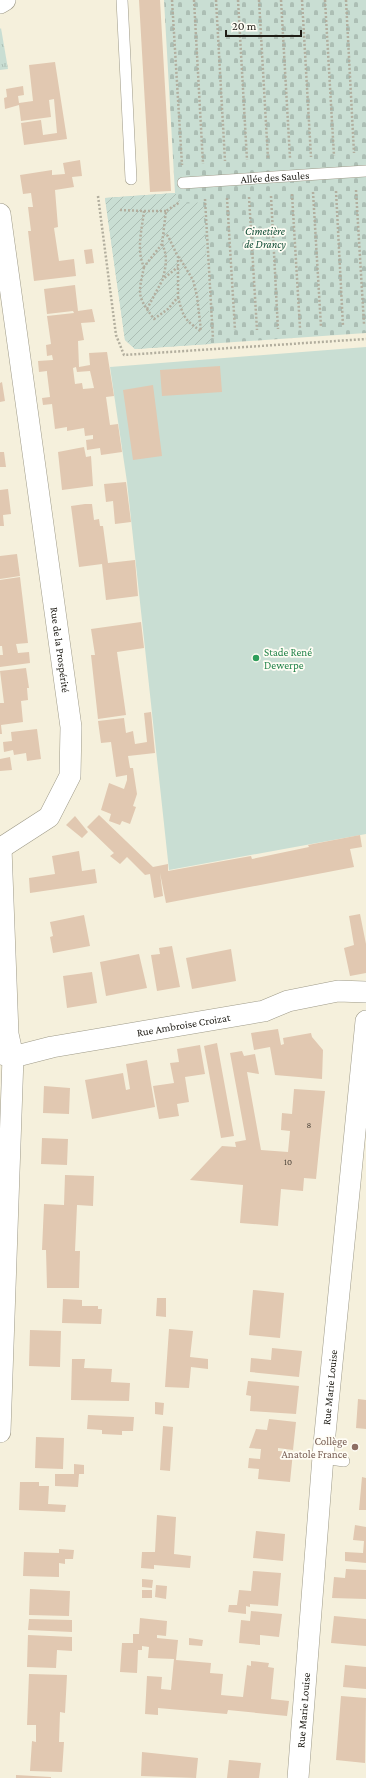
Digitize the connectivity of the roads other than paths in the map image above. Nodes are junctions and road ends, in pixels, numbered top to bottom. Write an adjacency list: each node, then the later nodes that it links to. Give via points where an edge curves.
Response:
1 (5, 0): 3 (street)
2 (122, 0): 5 (lane)
3 (0, 3)
4 (366, 171): 6 (lane, Allée des Saules)
5 (130, 178)
6 (183, 183)
7 (0, 214): 8 (street, Rue de la Prospérité, via 70,726 70,776 49,817)
8 (1, 848): 11 (street, Rue de la Prospérité)
9 (366, 992): 11 (street, Rue Ambroise Croizat, via 338,991 288,1001 264,1012)
10 (366, 1021): 13 (street, Rue Marie Louise)
11 (7, 1055): 12 (street, Rue de la Prospérité)
12 (0, 1432)
13 (323, 1458): 14 (lane); 15 (street, Rue Marie Louise)
14 (344, 1461)
15 (298, 1778)

